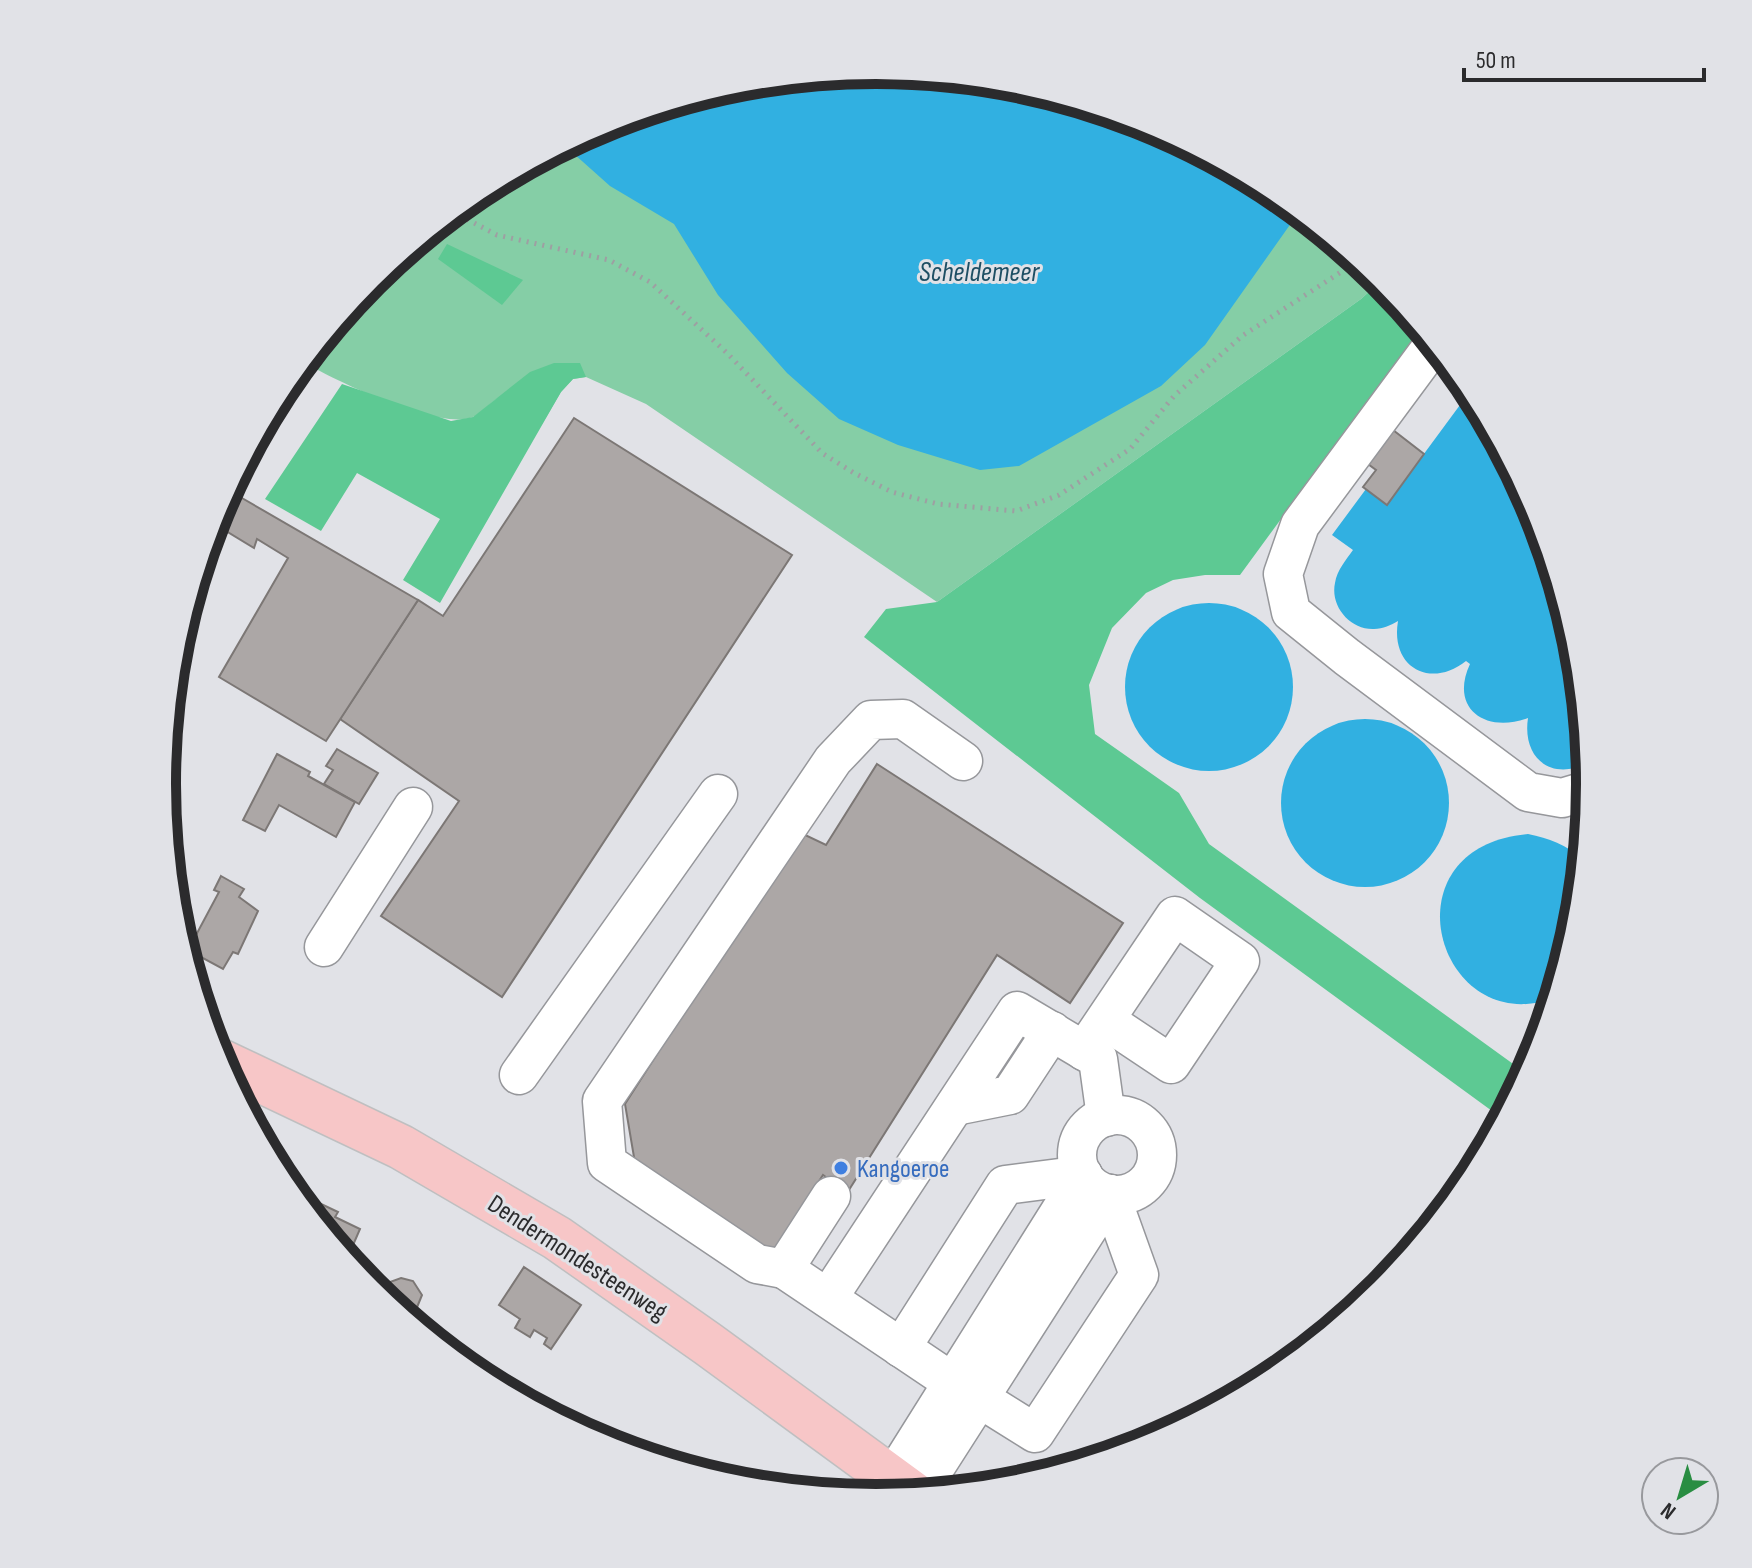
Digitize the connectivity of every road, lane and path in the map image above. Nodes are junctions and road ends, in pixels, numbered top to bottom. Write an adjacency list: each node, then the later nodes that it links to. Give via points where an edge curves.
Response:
1 (465, 218): 2 (path, via 497,235 609,260 650,282 822,453 854,473 892,492 938,504 1016,511 1059,495 1130,449 1174,396 1242,336)
2 (1348, 267)
3 (1427, 353): 6 (lane, via 1300,525 1283,574 1291,612 1528,792 1562,798)
4 (963, 761): 14 (lane, via 903,719 871,720 833,760 602,1101 607,1163 757,1264)
5 (718, 794): 10 (lane)
6 (1576, 794)
7 (413, 807): 8 (lane)
8 (324, 947)
9 (237, 1069): 18 (main road, Dendermondesteenweg, via 401,1147 557,1238)
10 (519, 1075)
11 (1106, 1117): 12 (lane, via 1080,1140 1078,1164); 12 (lane, via 1132,1117 1143,1124 1152,1134 1157,1159 1154,1172 1136,1190 1123,1194); 15 (lane, via 1094,1036 1052,1031 1017,1011)
12 (1096, 1184): 16 (lane, via 1005,1185); 17 (lane); 17 (lane, via 1139,1275 1035,1433)
13 (831, 1196): 14 (lane)
14 (784, 1269): 15 (lane)
15 (828, 1298): 16 (lane)
16 (901, 1348): 17 (lane)
17 (966, 1390): 19 (lane)
18 (900, 1483)
19 (911, 1483)

